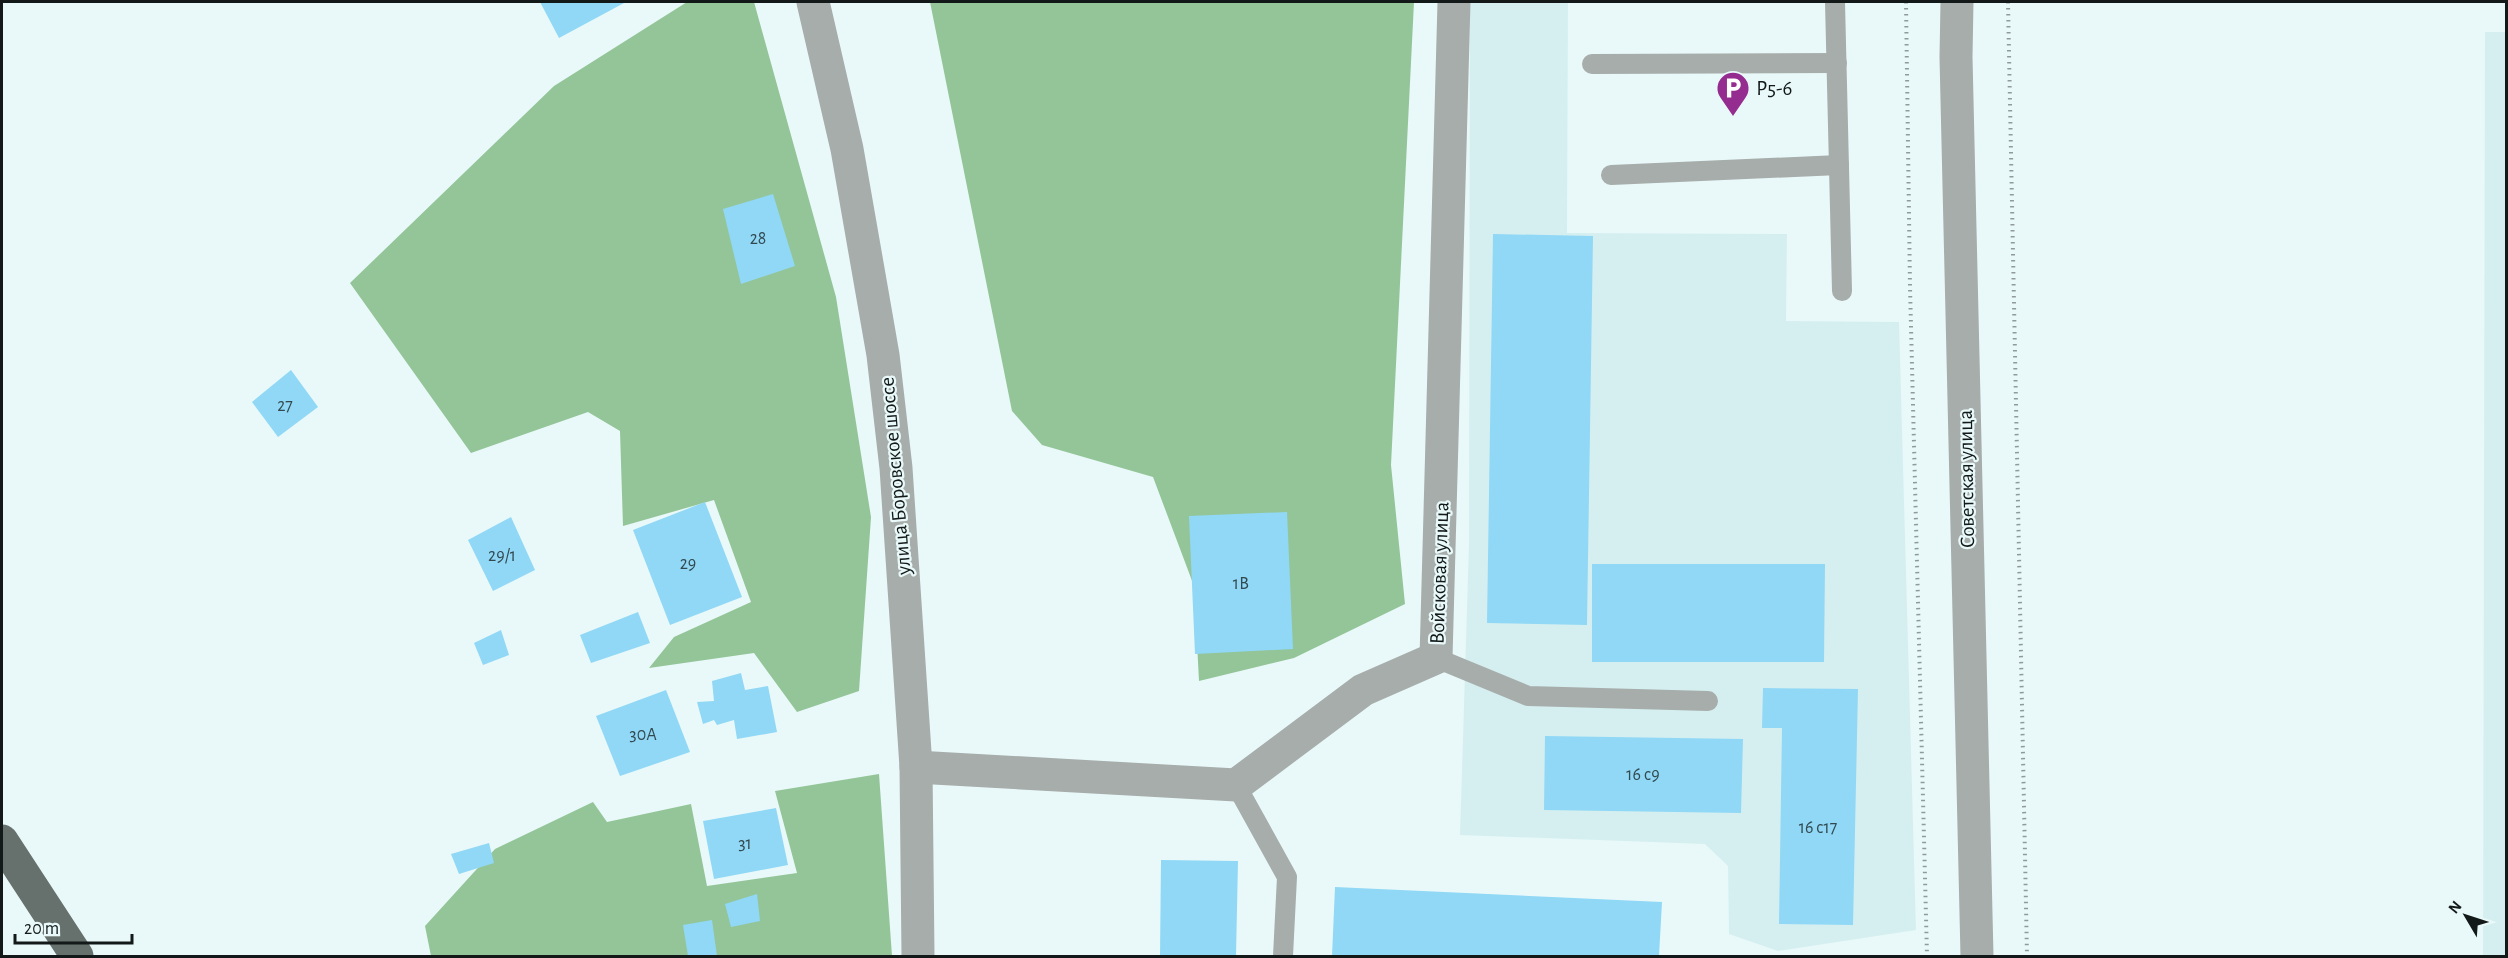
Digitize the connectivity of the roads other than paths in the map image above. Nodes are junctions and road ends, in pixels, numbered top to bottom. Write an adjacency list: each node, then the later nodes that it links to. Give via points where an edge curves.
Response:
1 (813, 2): 12 (street, улица Боровское шоссе, via 847,149 883,356 898,491)
2 (1454, 2): 10 (street, Войсковая улица)
3 (1835, 2): 5 (lane)
4 (1957, 2): 18 (street, Советская улица)
5 (1837, 63): 6 (lane); 7 (lane)
6 (1592, 64)
7 (1839, 165): 8 (lane); 9 (lane)
8 (1611, 175)
9 (1842, 291)
10 (1436, 658): 11 (lane, via 1528,696); 13 (street, Войсковая улица, via 1363,690)
11 (1708, 702)
12 (916, 767): 13 (street); 16 (street, улица Боровское шоссе)
13 (1236, 785): 17 (lane, via 1287,877)
14 (2, 841): 15 (main road)
15 (77, 957)
16 (918, 957)
17 (1283, 957)
18 (1977, 957)

